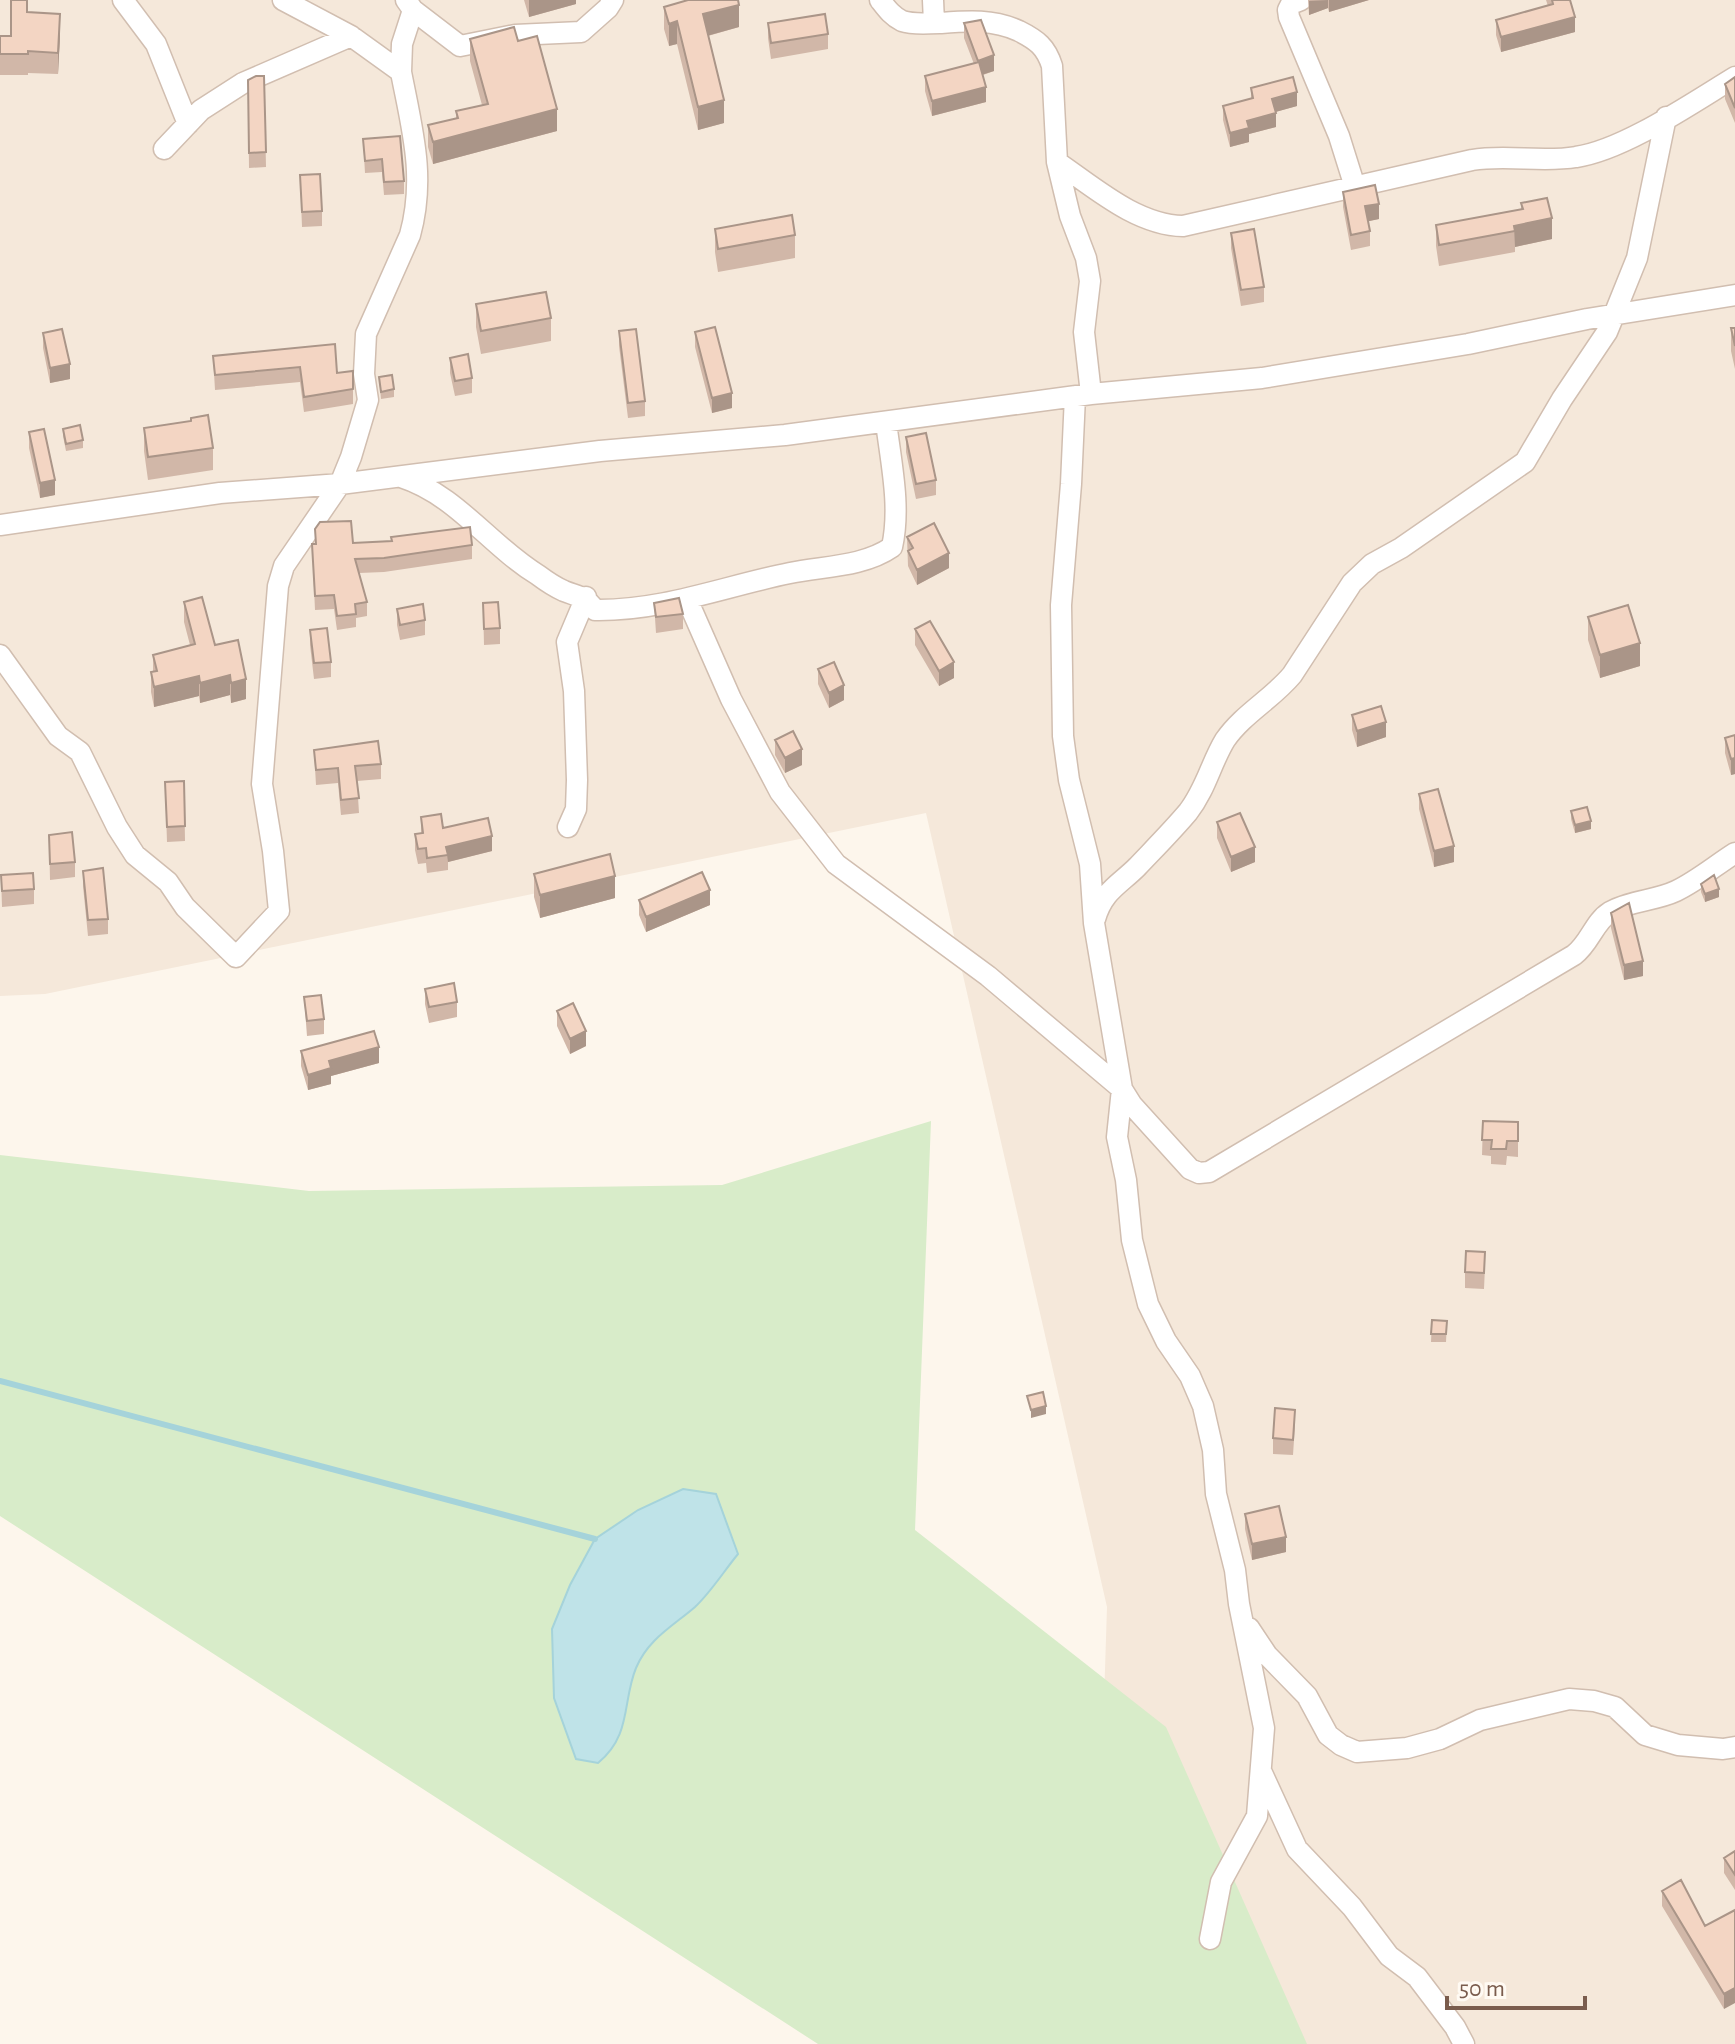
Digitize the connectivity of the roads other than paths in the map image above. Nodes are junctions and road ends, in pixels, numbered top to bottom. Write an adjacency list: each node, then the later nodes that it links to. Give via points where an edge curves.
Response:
1 (123, 0): 13 (street, via 156,44)
2 (283, 0): 9 (street)
3 (613, 0): 7 (street, via 581,32 515,35 460,46)
4 (880, 0): 8 (street, via 904,22)
5 (933, 0): 8 (street)
6 (1294, 1): 16 (street, via 1289,17)
7 (409, 5): 10 (street)
8 (934, 23): 15 (street, via 1001,23 1041,44 1052,66)
9 (351, 36): 10 (street); 13 (street, via 243,83)
10 (401, 72): 22 (street, via 419,169 415,219 366,334 368,400)
11 (1735, 77): 12 (street)
12 (1666, 117): 16 (street, via 1607,150 1578,157 1551,161 1494,156); 18 (street, via 1637,258)
13 (188, 124): 14 (street)
14 (164, 149)
15 (1057, 162): 16 (street, via 1130,210 1170,226); 19 (street, via 1090,281)
16 (1355, 187)
17 (1735, 295): 18 (street)
18 (1614, 315): 19 (street, via 1262,378); 29 (street, via 1525,462 1372,564 1352,583 1292,675 1224,742 1189,810 1109,890)
19 (1083, 395): 20 (street); 29 (street, via 1061,605 1063,736 1090,864)
20 (886, 422): 21 (street); 25 (street, via 896,509 892,547 877,558 788,573)
21 (397, 476): 22 (street); 24 (street, via 440,494 533,572)
22 (340, 484): 23 (street, via 220,493); 26 (street, via 284,566 278,586 262,784 279,911 236,957 185,907 168,882 135,855 80,752 58,736)
23 (0, 525)
24 (586, 597): 25 (street, via 595,610); 27 (street, via 567,642 577,780 576,809)
25 (687, 599): 30 (street, via 780,792 836,864 988,976)
26 (0, 655)
27 (568, 827)
28 (1735, 853): 30 (street, via 1675,892 1607,914 1574,955 1209,1172 1190,1169)
29 (1094, 923): 30 (street)
30 (1122, 1089): 31 (street, via 1117,1137 1132,1240 1148,1304 1203,1406)
31 (1244, 1620): 32 (street, via 1267,1655 1307,1696 1328,1735 1357,1752 1407,1748 1480,1720 1569,1699 1615,1707 1645,1735 1678,1745); 33 (street, via 1264,1728)
32 (1735, 1747)
33 (1260, 1770): 34 (street, via 1257,1816 1221,1882); 35 (street, via 1297,1849 1389,1956 1417,1977)
34 (1210, 1939)
35 (1464, 2044)

